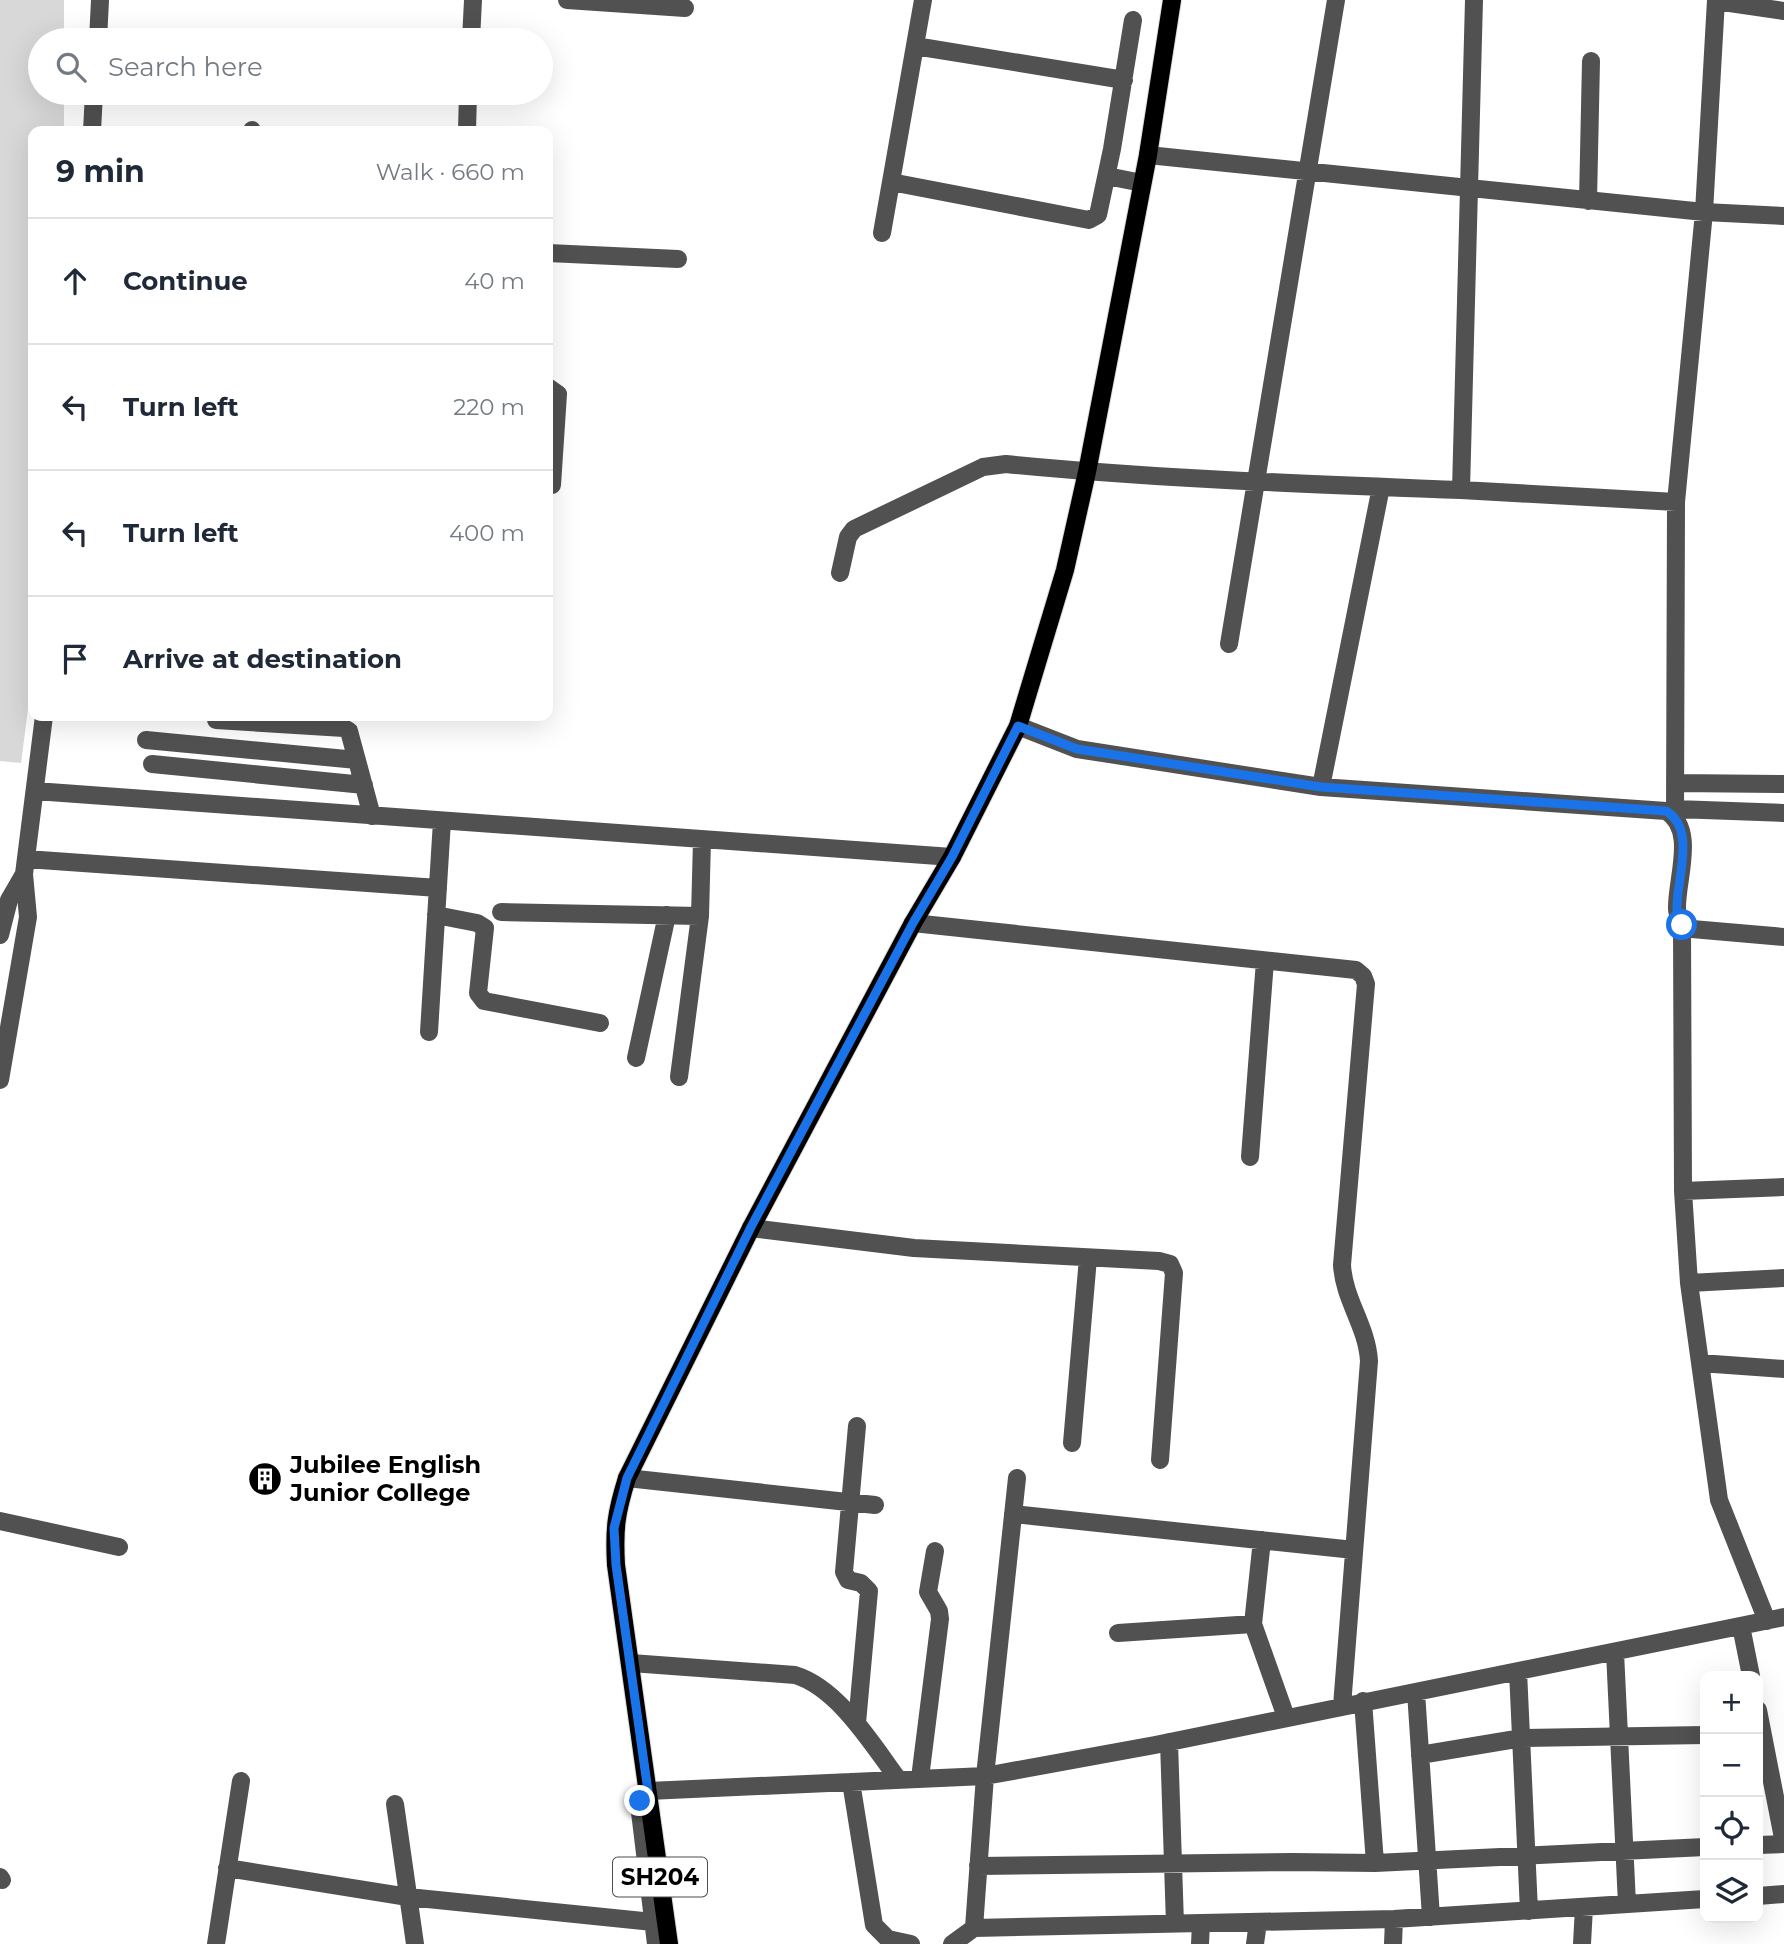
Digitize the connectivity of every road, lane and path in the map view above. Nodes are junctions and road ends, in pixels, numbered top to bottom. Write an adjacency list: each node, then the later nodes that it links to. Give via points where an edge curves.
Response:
1 (100, 0): 12 (street)
2 (472, 0): 13 (street)
3 (567, 0): 9 (street)
4 (923, 0): 14 (street)
5 (1172, 0): 21 (main road, SH204)
6 (1336, 0): 22 (street)
7 (1474, 0): 26 (street)
8 (1716, 1): 10 (street); 28 (street)
9 (685, 8)
10 (1784, 11)
11 (1133, 20): 16 (street)
12 (98, 28)
13 (471, 28)
14 (915, 46): 16 (street); 24 (street)
15 (1591, 61): 27 (street)
16 (1124, 80): 23 (street)
17 (93, 105): 19 (street)
18 (468, 105): 20 (street)
19 (92, 126)
20 (467, 126)
21 (1148, 155): 22 (street); 25 (main road, SH204)
22 (1306, 171): 26 (street); 36 (street)
23 (1107, 176): 24 (street, via 1098,215 1089,220); 25 (street)
24 (891, 182): 30 (street)
25 (1142, 183): 35 (main road, SH204)
26 (1469, 188): 27 (street); 38 (street)
27 (1588, 201): 28 (street)
28 (1704, 212): 29 (street); 39 (street)
29 (1784, 216)
30 (882, 233)
31 (553, 253): 32 (street)
32 (678, 259)
33 (553, 389): 34 (street, via 558,394)
34 (553, 470)
35 (1087, 472): 36 (street); 40 (street, via 1006,464 983,467 854,529); 44 (main road, SH204, via 1065,570)
36 (1254, 482): 37 (street); 41 (street)
37 (1381, 487): 38 (street); 51 (street)
38 (1461, 490): 39 (street)
39 (1676, 502): 48 (street)
40 (840, 573)
41 (1229, 644)
42 (43, 721): 52 (street)
43 (232, 721): 46 (street, via 344,728 349,731)
44 (1018, 726): 51 (street, via 1077,749); 58 (main road, SH204)
45 (146, 740): 46 (street)
46 (357, 760): 50 (street)
47 (152, 764): 50 (street)
48 (1676, 783): 49 (street); 53 (street)
49 (1784, 784)
50 (364, 785): 55 (street)
51 (1321, 787): 53 (street)
52 (35, 791): 55 (street); 59 (street)
53 (1675, 813): 54 (street); 66 (street, via 1683,850 1677,911)
54 (1784, 813)
55 (372, 816): 56 (street)
56 (442, 821): 57 (street); 60 (street)
57 (702, 839): 58 (street); 64 (street)
58 (952, 857): 65 (main road, SH204)
59 (25, 866): 60 (street); 67 (street); 74 (street, via 28,917)
60 (438, 888): 62 (street)
61 (501, 912): 63 (street)
62 (436, 915): 70 (street, via 485,928 478,993 484,1001); 71 (street)
63 (667, 915): 64 (street); 72 (street)
64 (700, 916): 73 (street)
65 (913, 923): 69 (street); 78 (main road, SH204)
66 (1682, 925): 68 (street); 77 (street)
67 (0, 935)
68 (1784, 937)
69 (1265, 961): 75 (street); 96 (street, via 1356,970 1366,984 1342,1265 1345,1287 1365,1333 1369,1361)
70 (600, 1023)
71 (429, 1032)
72 (636, 1058)
73 (679, 1077)
74 (0, 1080)
75 (1250, 1157)
76 (1784, 1187): 77 (street)
77 (1683, 1191): 81 (street)
78 (751, 1227): 79 (street, via 914,1248); 87 (main road, SH204)
79 (1088, 1258): 85 (street); 86 (street, via 1159,1261 1174,1268)
80 (1784, 1278): 81 (street)
81 (1689, 1283): 82 (street)
82 (1700, 1363): 83 (street); 97 (street, via 1720,1500)
83 (1784, 1369)
84 (857, 1426): 89 (street)
85 (1072, 1444)
86 (1160, 1460)
87 (627, 1478): 89 (street); 102 (main road, SH204, via 614,1528)
88 (1017, 1478): 91 (street)
89 (852, 1503): 90 (street); 109 (street, via 844,1572 848,1580 862,1583 869,1591)
90 (875, 1505)
91 (1013, 1514): 93 (street); 116 (street)
92 (0, 1521): 94 (street)
93 (1262, 1540): 96 (street); 98 (street)
94 (119, 1547)
95 (935, 1550): 117 (street, via 928,1592 940,1619)
96 (1354, 1550): 107 (street)
97 (1775, 1619): 99 (street)
98 (1253, 1624): 100 (street); 108 (street)
99 (1741, 1626): 101 (street); 104 (street)
100 (1118, 1633)
101 (1615, 1652): 103 (street); 111 (street)
102 (631, 1663): 109 (street, via 807,1678); 121 (main road, SH204)
103 (1518, 1671): 105 (street); 112 (street)
104 (1750, 1671)
105 (1416, 1692): 106 (street); 115 (street)
106 (1363, 1701): 107 (street); 130 (street)
107 (1342, 1706): 108 (street)
108 (1286, 1717): 113 (street)
109 (857, 1723): 118 (street)
110 (1700, 1735): 111 (street)
111 (1620, 1736): 112 (street); 126 (street)
112 (1522, 1738): 115 (street); 127 (street)
113 (1169, 1742): 116 (street); 129 (street)
114 (1763, 1748): 123 (street)
115 (1420, 1755): 128 (street)
116 (985, 1776): 117 (street); 131 (street)
117 (920, 1778): 118 (street)
118 (898, 1779): 120 (street)
119 (242, 1780): 132 (street)
120 (851, 1782): 121 (street); 148 (street, via 874,1925)
121 (648, 1791): 142 (street, via 639,1804); 152 (main road, SH204)
122 (396, 1804): 135 (street)
123 (1784, 1843): 124 (street)
124 (1763, 1845)
125 (1700, 1847): 126 (street)
126 (1624, 1851): 127 (street); 137 (street)
127 (1527, 1856): 128 (street); 139 (street)
128 (1427, 1861): 130 (street); 140 (street)
129 (1173, 1863): 130 (street); 131 (street); 145 (street)
130 (1375, 1863)
131 (978, 1866): 146 (street)
132 (227, 1868): 135 (street); 149 (street)
133 (1784, 1894): 134 (street)
134 (1763, 1896)
135 (408, 1897): 142 (street); 150 (street)
136 (1700, 1899): 137 (street)
137 (1627, 1904): 138 (street)
138 (1584, 1907): 139 (street); 158 (street)
139 (1529, 1910): 140 (street)
140 (1431, 1917): 141 (street)
141 (1394, 1919): 143 (street); 157 (street)
142 (653, 1922): 151 (street)
143 (1258, 1922): 144 (street); 156 (street)
144 (1201, 1923): 145 (street); 155 (street)
145 (1175, 1924): 147 (street)
146 (974, 1928): 147 (street); 154 (street)
147 (1023, 1936)
148 (886, 1942): 153 (street)
149 (216, 1944)
150 (415, 1944)
151 (656, 1944)
152 (669, 1944)
153 (911, 1944)
154 (952, 1944)
155 (1200, 1944)
156 (1255, 1944)
157 (1393, 1944)
158 (1582, 1944)

